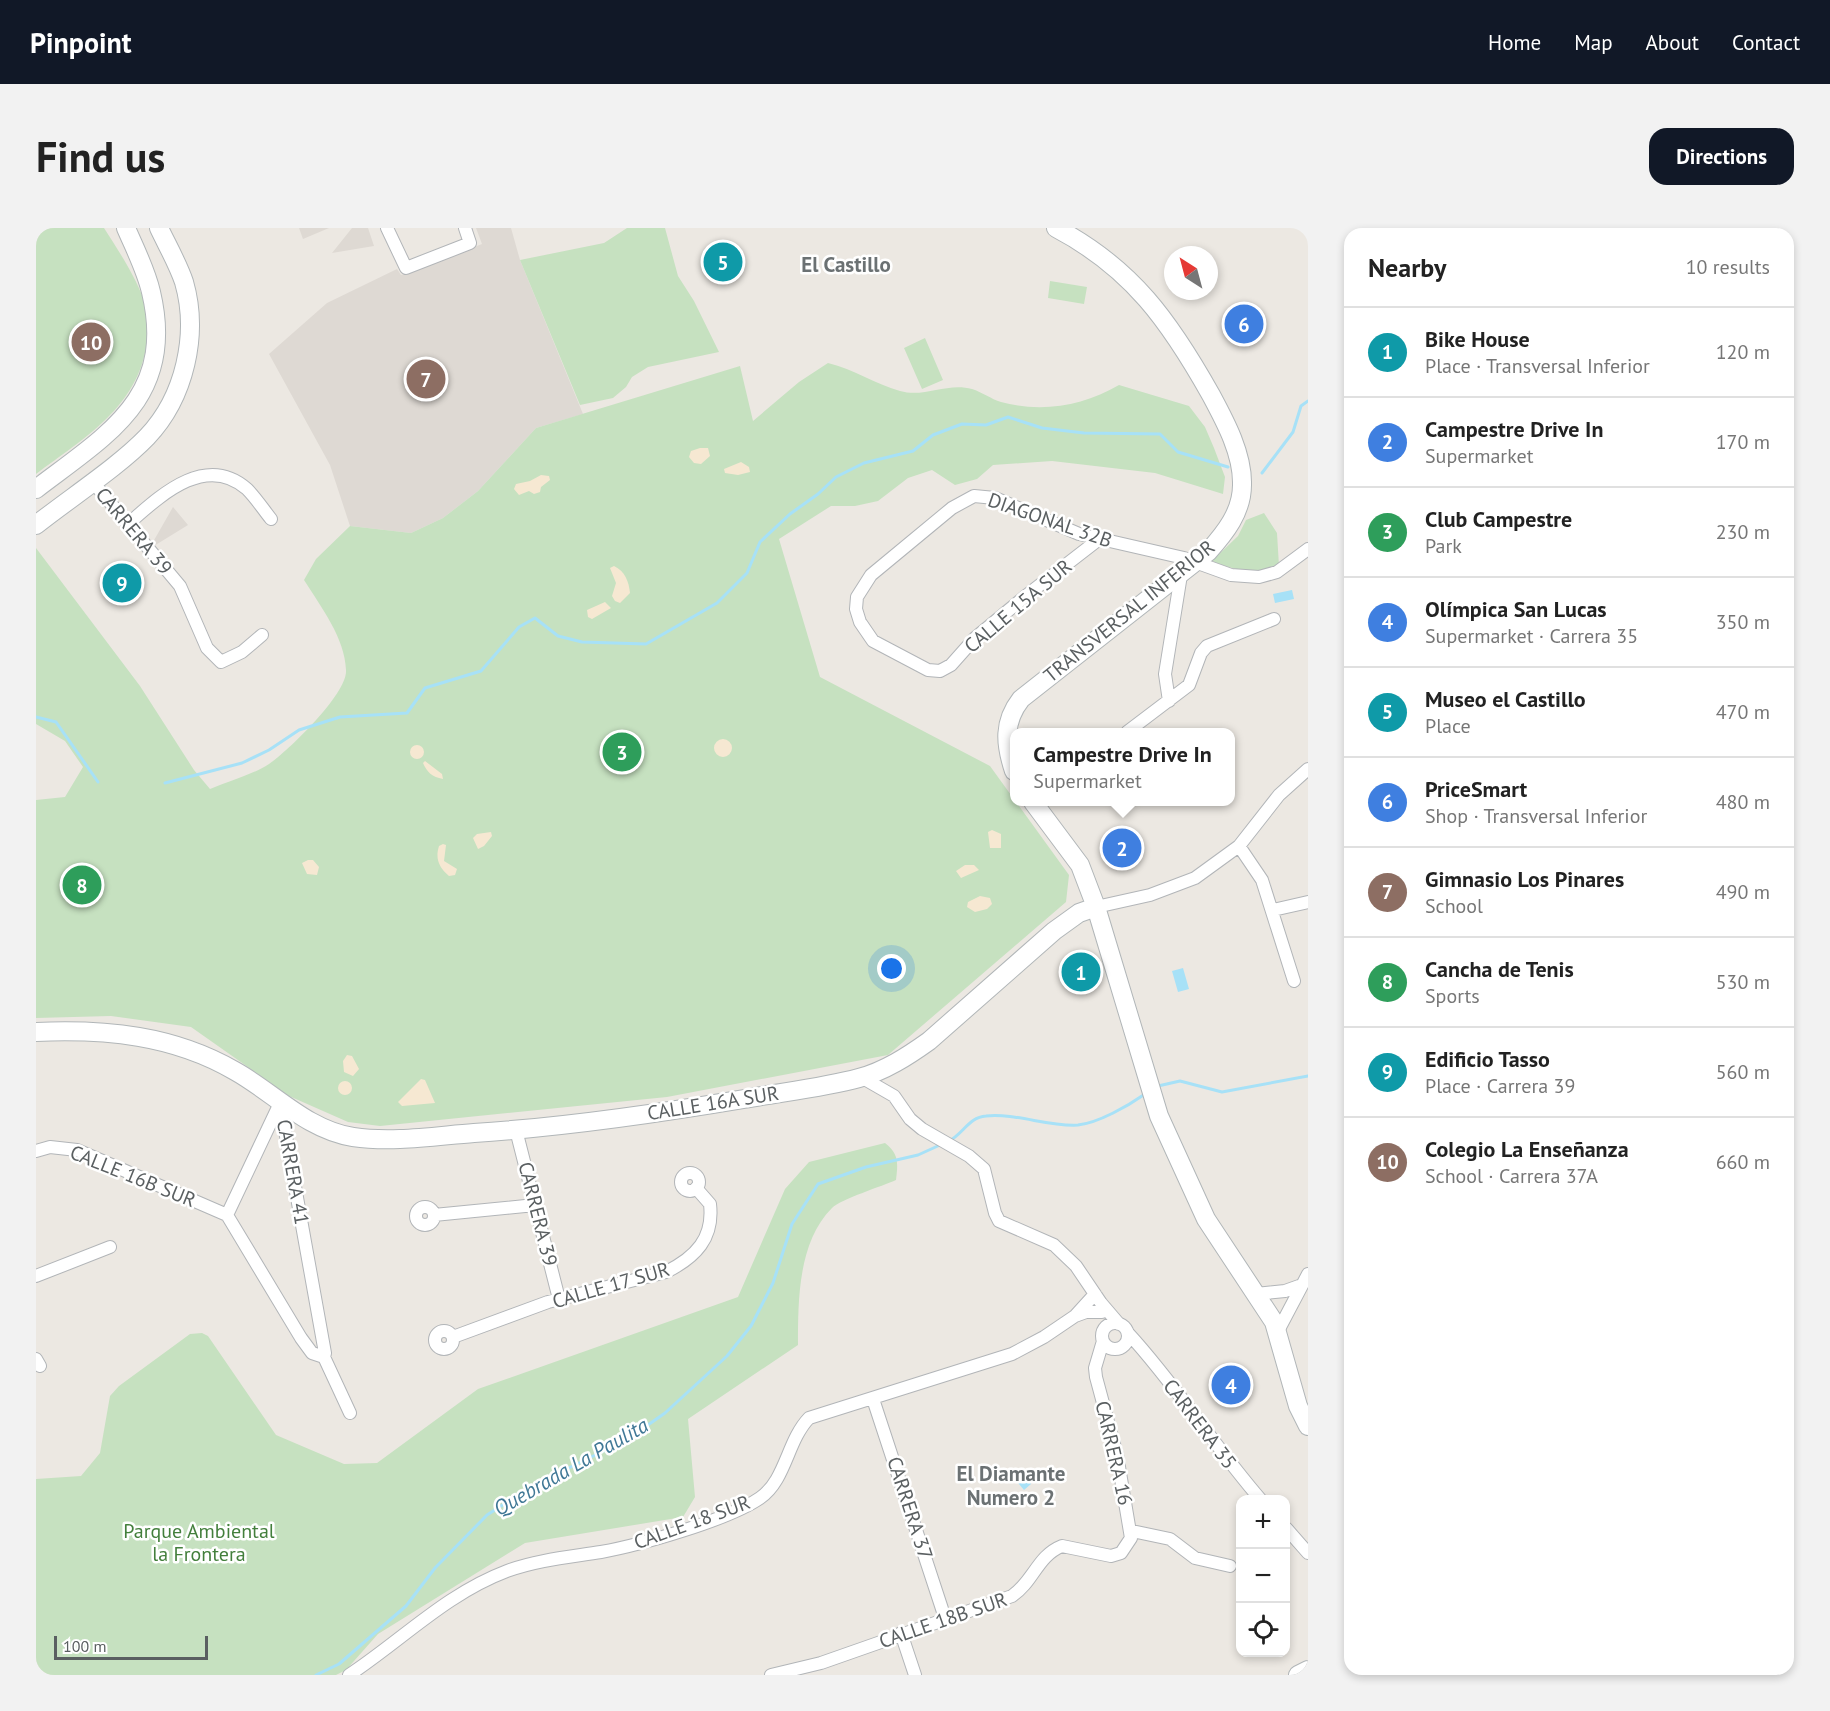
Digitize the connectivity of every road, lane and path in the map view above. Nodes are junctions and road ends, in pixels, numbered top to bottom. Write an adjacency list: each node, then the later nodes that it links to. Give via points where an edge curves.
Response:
1 (116, 228): 7 (street)
2 (126, 228): 7 (street)
3 (159, 228): 8 (street, via 183,281 188,304 185,365 178,389 149,435)
4 (387, 228): 5 (street, via 406,268 470,243)
5 (465, 228)
6 (1056, 228): 15 (street, TRANSVERSAL INFERIOR, via 1111,265 1153,304 1181,342 1221,414 1238,457 1242,485 1236,513)
7 (143, 269): 9 (street, via 152,293 156,335 143,391 117,426)
8 (92, 481): 11 (street, CARRERA 39); 12 (street)
9 (36, 489)
10 (271, 519): 11 (street, via 247,489 210,476 183,481)
11 (128, 524): 20 (street, CARRERA 39, via 180,586 207,648 221,662 242,652)
12 (36, 525)
13 (1098, 540): 15 (street, DIAGONAL 32B); 21 (street, CALLE 15A SUR, via 975,638 951,665); 21 (street, DIAGONAL 32B, via 995,498 974,496 952,508 871,575 862,585 856,609 873,641 928,670)
14 (1308, 549): 15 (street, DIAGONAL 32B, via 1277,572 1259,577 1231,575)
15 (1206, 561): 16 (street, TRANSVERSAL INFERIOR)
16 (1181, 575): 17 (street, TRANSVERSAL INFERIOR); 18 (street)
17 (1165, 588): 18 (street); 24 (street, TRANSVERSAL INFERIOR, via 1021,699 1007,728)
18 (1176, 603): 22 (street, via 1165,674)
19 (1274, 619): 22 (street, via 1207,646 1192,680)
20 (262, 635)
21 (940, 671)
22 (1168, 701): 23 (street)
23 (1131, 728)
24 (1010, 760)
25 (1308, 769): 27 (street, CALLE 16A SUR, via 1279,795)
26 (1038, 806): 28 (street)
27 (1239, 846): 30 (street, CALLE 16A SUR, via 1195,879 1176,888); 31 (street, via 1262,880)
28 (1080, 866): 30 (street); 32 (street, via 1080,892)
29 (1308, 902): 31 (street)
30 (1096, 907): 32 (street, CALLE 16A SUR); 34 (street)
31 (1273, 910): 35 (street)
32 (1070, 919): 33 (street, CALLE 16A SUR)
33 (1054, 931): 34 (street, via 1086,927); 37 (street, CALLE 16A SUR, via 908,1057)
34 (1106, 941): 49 (street, via 1153,1097 1206,1220)
35 (1294, 981)
36 (36, 1032): 38 (street, CALLE 16A SUR, via 96,1031 164,1041 199,1052 237,1071)
37 (861, 1077): 39 (street, CALLE 16A SUR, via 675,1111); 51 (street, CARRERA 35, via 894,1096 910,1119 984,1169 999,1221 1054,1245 1076,1266)
38 (280, 1103): 39 (street, CALLE 16A SUR, via 351,1137 387,1139); 43 (street, CARRERA 41); 56 (street, CARRERA 41)
39 (516, 1130): 42 (street, CARRERA 39)
40 (36, 1151): 43 (street, CALLE 16B SUR, via 50,1147 77,1150)
41 (696, 1188): 50 (street, CALLE 17 SUR, via 706,1196 711,1215 706,1239 691,1257 666,1272)
42 (536, 1205): 44 (street); 50 (street, CARRERA 39)
43 (227, 1215): 56 (street, CARRERA 41, via 301,1338 312,1353)
44 (435, 1215)
45 (110, 1248): 47 (street)
46 (1308, 1274): 48 (street)
47 (36, 1276)
48 (1299, 1286): 49 (street); 53 (street)
49 (1256, 1294): 53 (street)
50 (559, 1299): 54 (street, CALLE 17 SUR)
51 (1099, 1303): 52 (street, CALLE 18 SUR); 52 (street, CALLE 18 SUR); 55 (street, CARRERA 35)
52 (1075, 1316): 57 (street, CALLE 18 SUR, via 1012,1354)
53 (1278, 1331): 59 (street, via 1298,1406)
54 (453, 1337)
55 (1115, 1337): 60 (street, CARRERA 35, via 1141,1347); 61 (street, CARRERA 16, via 1097,1359 1096,1377)
56 (324, 1357): 58 (street, CARRERA 41)
57 (873, 1399): 66 (street, CARRERA 37); 69 (street, CALLE 18 SUR, via 809,1418 800,1428 775,1483 746,1506 604,1552 532,1563 507,1571 446,1602)
58 (350, 1413)
59 (1308, 1426)
60 (1257, 1495)
61 (1132, 1531): 63 (street, CARRERA 16); 65 (street, via 1170,1539 1195,1558)
62 (1290, 1532): 64 (street)
63 (1128, 1546): 66 (street, CALLE 18B SUR, via 1111,1556 1062,1546 1042,1558 1030,1581 1012,1596)
64 (1308, 1552)
65 (1230, 1566)
66 (945, 1618): 67 (street, CALLE 18B SUR)
67 (901, 1633): 70 (street, CALLE 18B SUR, via 821,1663); 71 (street)
68 (1308, 1670): 72 (street)
69 (349, 1675)
70 (771, 1675)
71 (915, 1675)
72 (1298, 1675)

